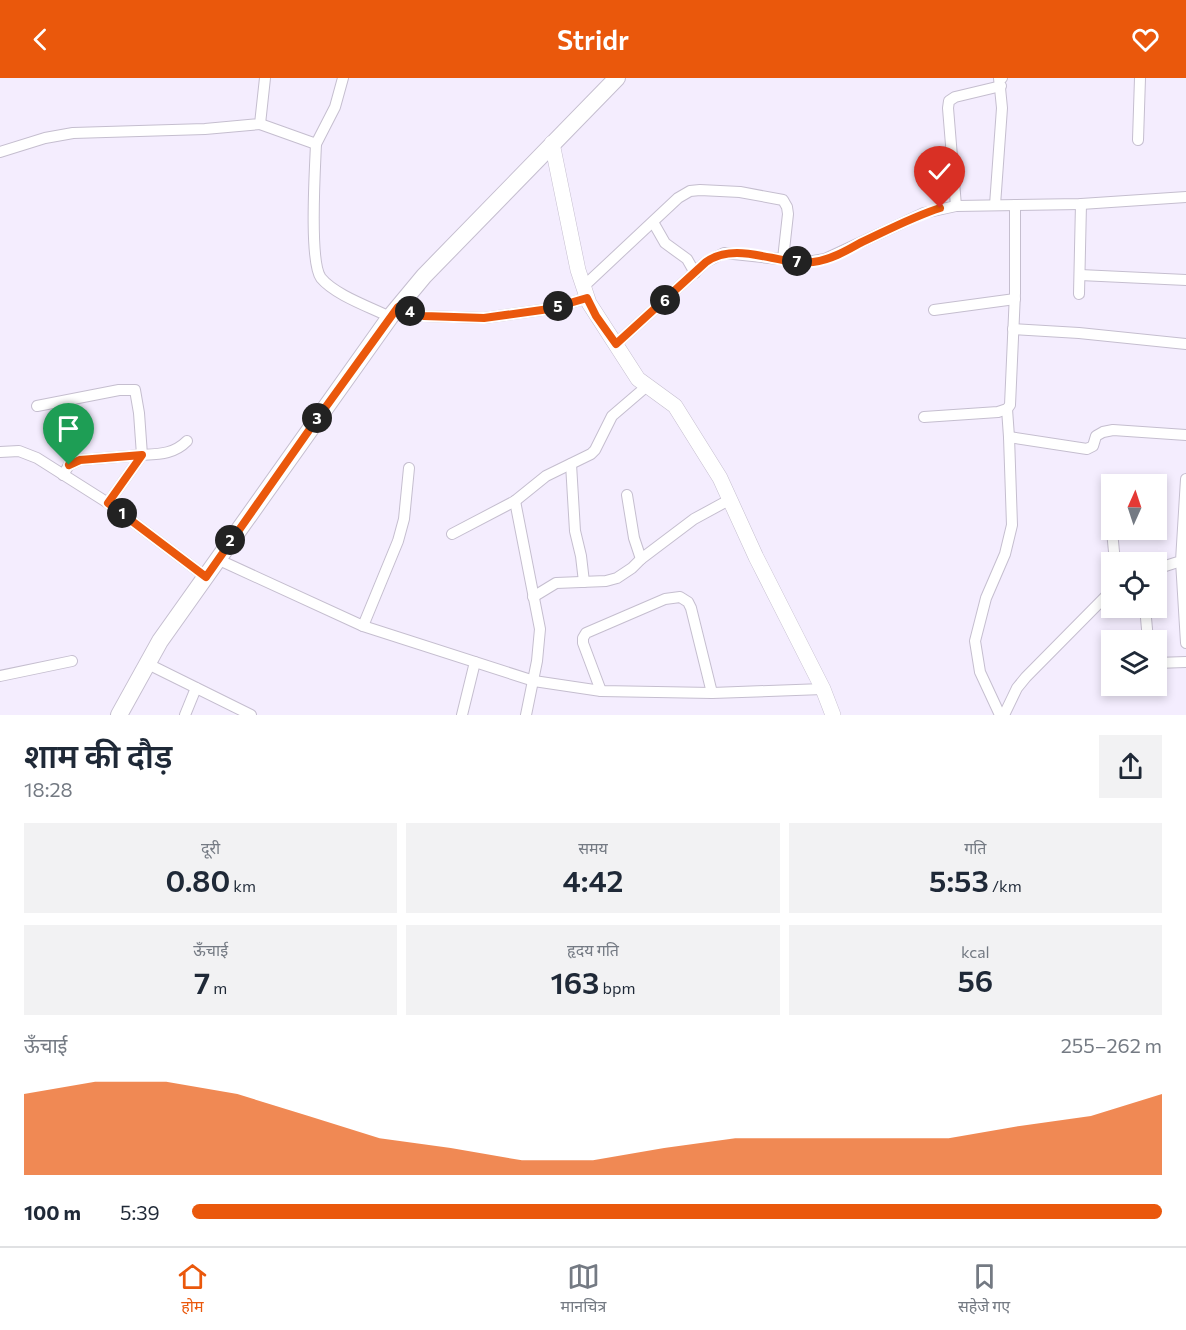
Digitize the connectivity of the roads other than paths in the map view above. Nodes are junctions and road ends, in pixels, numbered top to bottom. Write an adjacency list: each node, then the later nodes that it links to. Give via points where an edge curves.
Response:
1 (265, 78): 6 (street)
2 (343, 78): 9 (street, via 335,107)
3 (617, 78): 8 (main road)
4 (1140, 78): 7 (street)
5 (1001, 82): 13 (street); 15 (street, via 955,97 948,104)
6 (260, 124): 9 (street); 10 (street, via 73,133)
7 (1138, 140)
8 (552, 143): 21 (main road); 25 (main road)
9 (316, 144): 25 (street, via 318,273 340,293)
10 (0, 152)
11 (1186, 197): 12 (street)
12 (1081, 204): 14 (street); 19 (street)
13 (995, 205): 14 (street); 15 (street)
14 (1015, 205): 23 (street)
15 (957, 206): 17 (street, via 924,213 825,259)
16 (653, 222): 17 (street, via 690,191 779,198 787,207); 18 (street, via 665,243 687,258); 21 (street)
17 (783, 259): 18 (street, via 724,253)
18 (695, 273): 27 (street)
19 (1080, 275): 20 (street); 22 (street)
20 (1186, 280)
21 (585, 293): 25 (street, via 549,309 484,318); 27 (main road)
22 (1079, 294)
23 (1015, 299): 24 (street); 26 (street)
24 (934, 310)
25 (394, 312): 48 (main road)
26 (1014, 329): 28 (street); 31 (street, via 1011,399)
27 (616, 344): 29 (main road, via 638,379)
28 (1186, 344)
29 (647, 386): 38 (street, via 612,416 595,450); 44 (main road, via 675,406 720,478)
30 (38, 406): 37 (street, via 132,389 140,413)
31 (1006, 409): 32 (street); 34 (street)
32 (924, 417)
33 (1186, 435): 34 (street, via 1108,430 1096,436 1087,449)
34 (1009, 437): 77 (street, via 1010,538 986,598 975,641 980,672)
35 (188, 441): 37 (street, via 164,454)
36 (0, 452): 40 (street, via 28,454)
37 (142, 455): 40 (street, via 80,460 69,465); 46 (street)
38 (571, 464): 45 (street, via 546,476); 53 (street, via 574,531)
39 (409, 468): 57 (street, via 398,541)
40 (63, 475): 46 (street)
41 (1186, 479): 42 (street)
42 (1185, 494): 50 (street)
43 (627, 495): 49 (street)
44 (729, 500): 49 (street, via 694,519); 68 (main road)
45 (515, 501): 47 (street); 54 (street)
46 (108, 503): 52 (street)
47 (452, 534)
48 (217, 559): 52 (main road); 57 (street)
49 (641, 559): 53 (street, via 616,578)
50 (1181, 561): 51 (street); 59 (street)
51 (1167, 565)
52 (206, 577): 64 (main road)
53 (584, 582): 54 (street, via 552,584)
54 (533, 597): 66 (street, via 540,639)
55 (1101, 601): 77 (street, via 1026,677)
56 (1146, 618): 58 (street)
57 (363, 626): 61 (street)
58 (1147, 630)
59 (1186, 643)
60 (72, 661): 65 (street)
61 (475, 662): 66 (street); 74 (street)
62 (1186, 662): 63 (street)
63 (1167, 663)
64 (148, 664): 67 (street); 71 (main road)
65 (0, 676)
66 (534, 681): 69 (street); 75 (street)
67 (196, 688): 72 (street); 73 (street)
68 (823, 689): 70 (street); 76 (main road)
69 (601, 691): 70 (street); 70 (street, via 583,643 586,633 675,597 684,599 691,608)
70 (712, 693)
71 (119, 715)
72 (185, 715)
73 (251, 715)
74 (462, 715)
75 (526, 715)
76 (833, 715)
77 (1002, 715)

